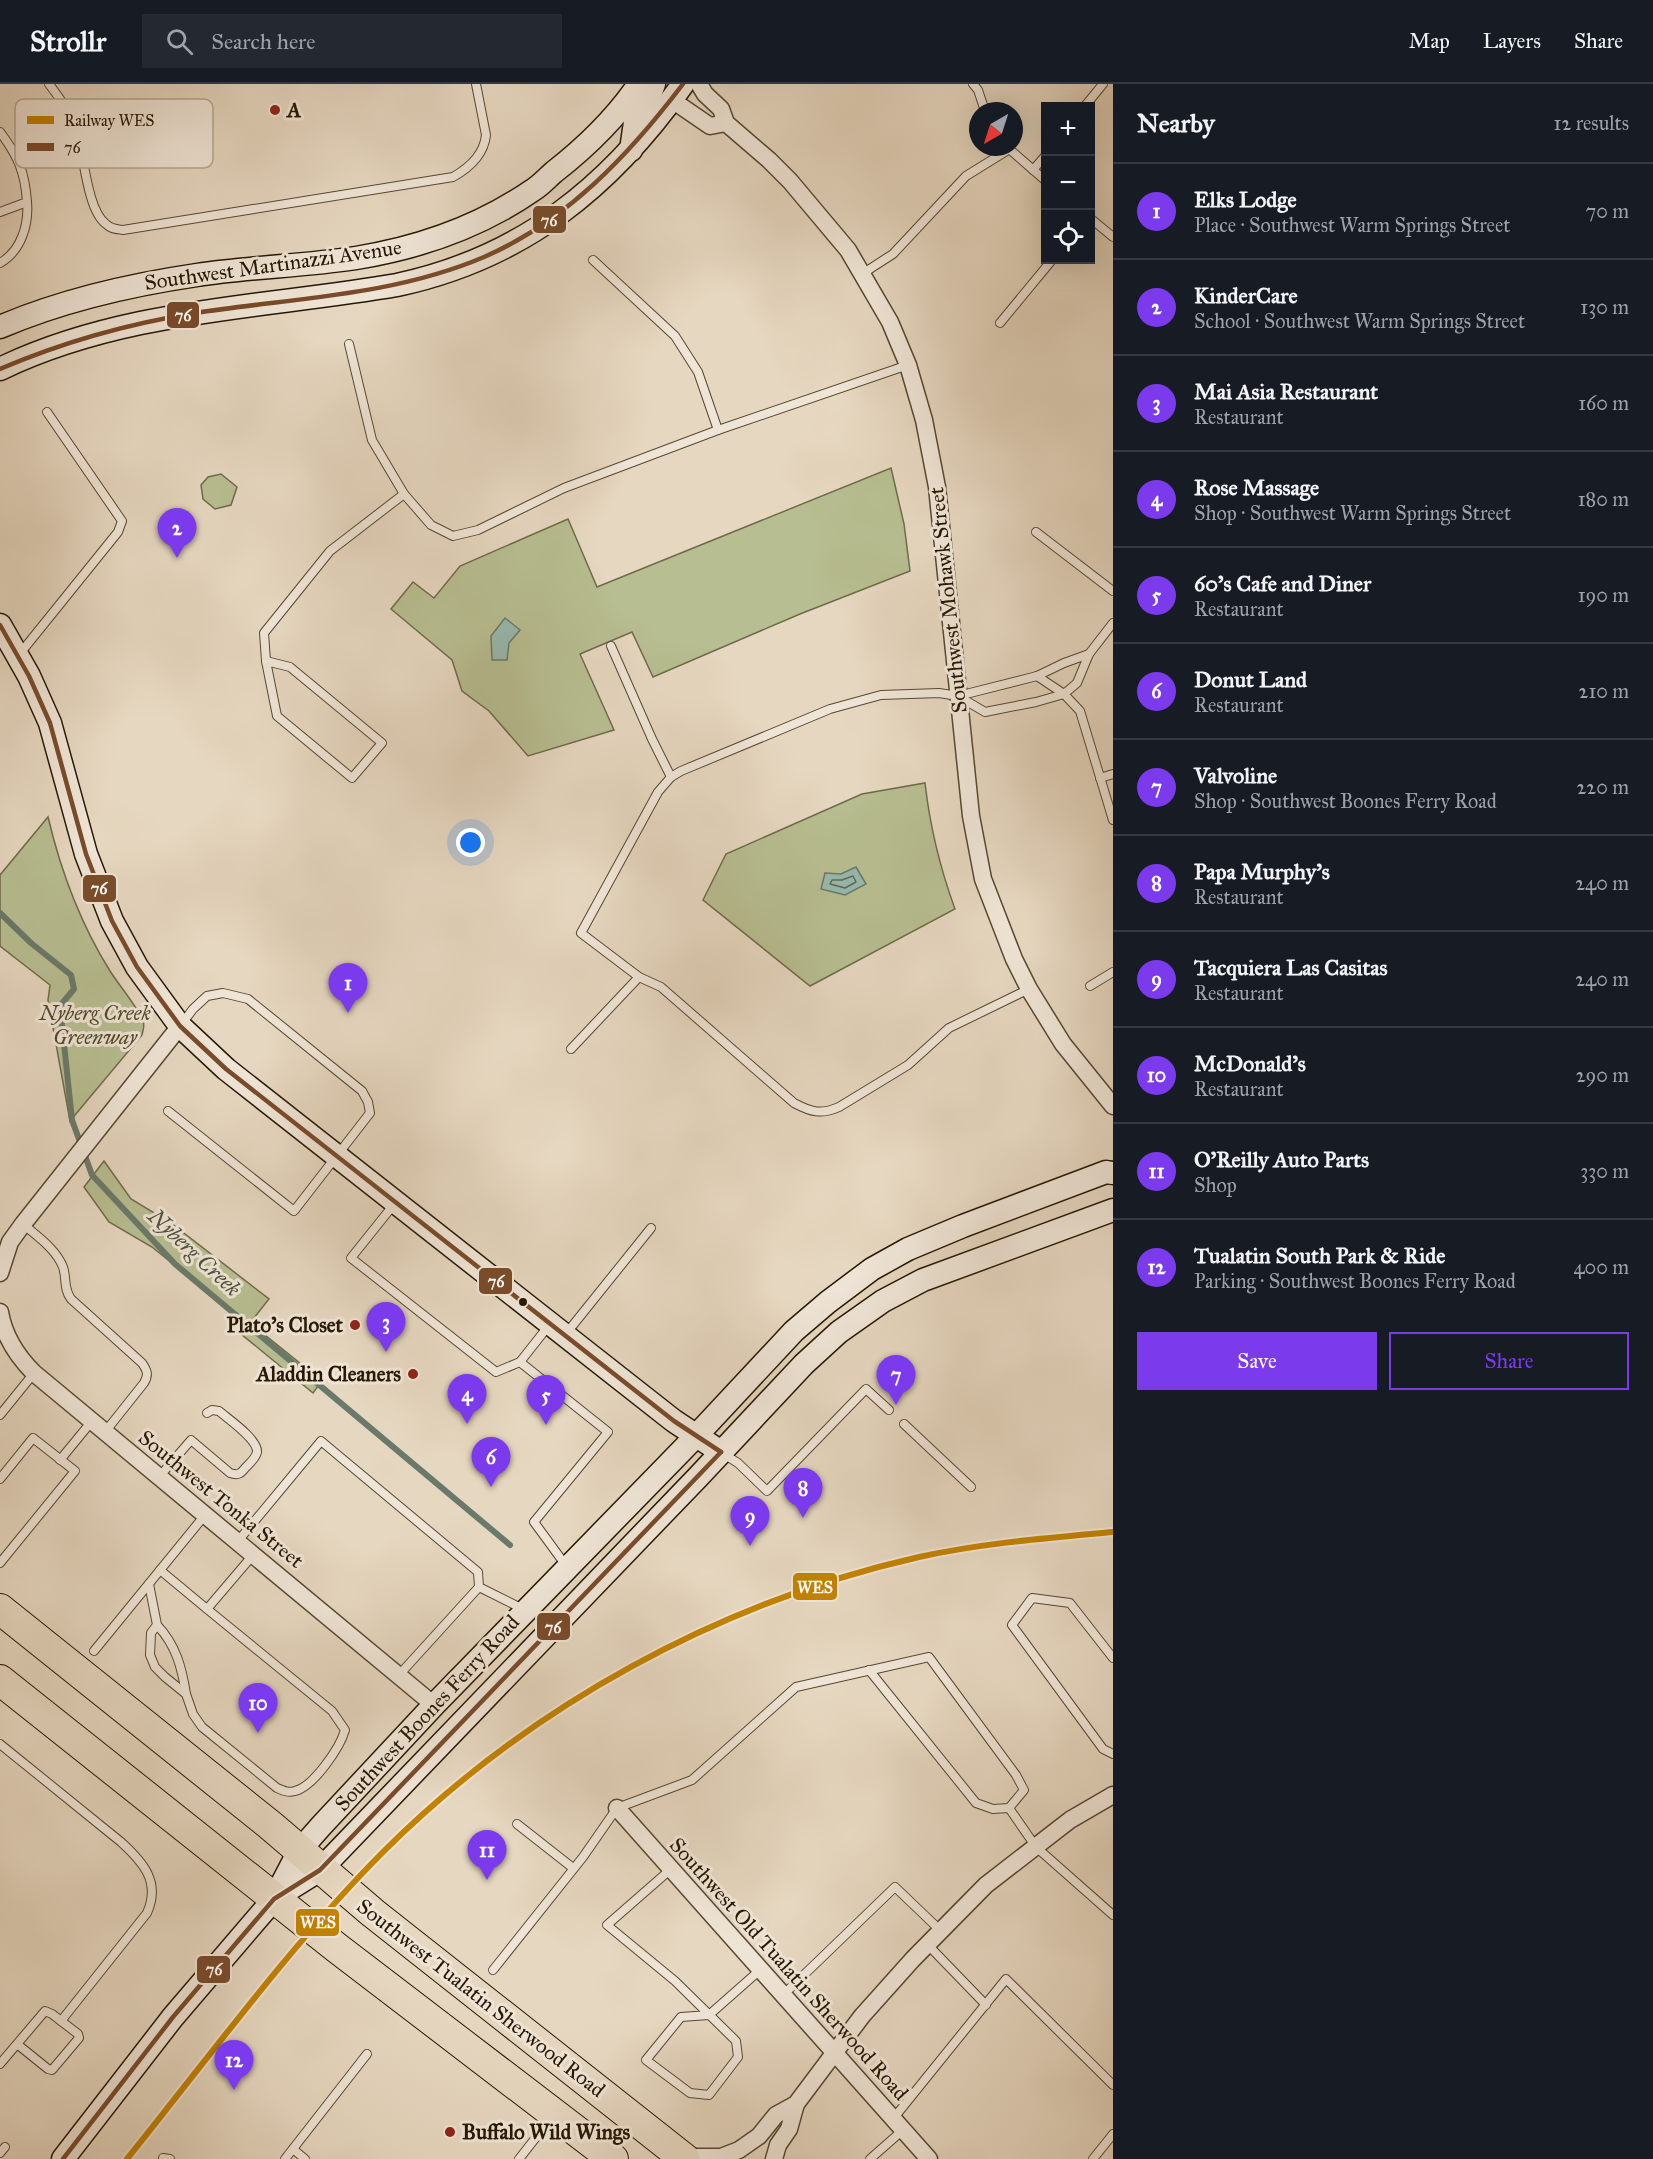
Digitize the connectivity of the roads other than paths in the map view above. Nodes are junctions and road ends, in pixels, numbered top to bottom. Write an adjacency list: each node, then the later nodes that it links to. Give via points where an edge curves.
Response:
1 (49, 84): 10 (lane)
2 (476, 84): 22 (lane, via 485,142 471,164 453,177 123,230 106,225 94,208)
3 (616, 84): 13 (street)
4 (639, 84): 13 (street, Southwest Martinazzi Avenue)
5 (654, 84): 16 (street, via 635,122)
6 (699, 84): 14 (street, Southwest Mohawk Street, via 721,109)
7 (973, 84): 11 (lane)
8 (1103, 84): 12 (lane)
9 (677, 92): 14 (street, via 710,126); 16 (street, Southwest Martinazzi Avenue)
10 (59, 99)
11 (982, 102)
12 (1088, 102)
13 (617, 113): 34 (street, Southwest Martinazzi Avenue, via 535,189 470,224 432,239 355,258 126,287 53,306)
14 (726, 123): 32 (street, Southwest Mohawk Street, via 790,181 848,250)
15 (0, 132): 17 (lane)
16 (631, 150): 37 (street, Southwest Martinazzi Avenue, via 557,216 528,236 463,266 397,285 141,322 44,350)
17 (15, 153)
18 (995, 156): 32 (lane, via 966,176 893,254)
19 (1016, 156): 23 (lane)
20 (1041, 162): 23 (lane)
21 (21, 168): 25 (lane)
22 (85, 168)
23 (1033, 171): 24 (lane)
24 (1041, 177)
25 (27, 202): 26 (lane); 30 (lane, via 25,231)
26 (0, 212)
27 (1095, 222): 28 (lane)
28 (1113, 237)
29 (593, 260): 39 (lane, via 675,336 698,372)
30 (0, 263)
31 (1049, 264): 33 (lane)
32 (862, 274): 36 (street, Southwest Mohawk Street, via 890,322)
33 (1000, 323)
34 (0, 327)
35 (349, 344): 40 (lane, via 372,440)
36 (908, 364): 39 (lane); 51 (street, Southwest Mohawk Street, via 934,465)
37 (0, 369)
38 (47, 412): 47 (lane, via 122,521 118,532)
39 (718, 430): 40 (lane, via 564,488 478,530 453,536 431,525)
40 (404, 494): 48 (lane, via 330,551 264,633)
41 (1036, 532): 42 (lane)
42 (1113, 591)
43 (1113, 623): 46 (lane)
44 (0, 625): 47 (street)
45 (610, 646): 53 (lane)
46 (1089, 654): 49 (lane); 50 (lane, via 1077,683)
47 (18, 656): 60 (street, via 50,723 86,854 103,900 137,967)
48 (266, 661): 48 (lane, via 277,716 352,778 382,743 290,667)
49 (1037, 676): 50 (lane); 51 (lane)
50 (1064, 693): 51 (lane, via 985,712); 54 (lane, via 1080,711)
51 (958, 696): 53 (lane, via 881,695 830,709); 59 (street, Southwest Mohawk Street, via 971,816 983,879)
52 (1113, 774): 54 (lane)
53 (671, 777): 57 (lane, via 658,792 581,933)
54 (1100, 778): 55 (lane)
55 (1113, 820)
56 (1113, 972): 58 (lane)
57 (639, 977): 59 (lane, via 661,987 794,1103 811,1112 839,1107 908,1065 949,1028); 61 (lane)
58 (1090, 986)
59 (1029, 989): 62 (street, Southwest Mohawk Street, via 1064,1044)
60 (180, 1026): 64 (street, via 226,1069); 64 (lane, via 207,996 223,993 248,999 362,1091 370,1113); 68 (street)
61 (571, 1049)
62 (1113, 1107)
63 (168, 1111): 64 (lane, via 294,1211)
64 (337, 1156): 66 (street)
65 (1113, 1173): 83 (street, Southwest Boones Ferry Road, via 1106,1172 963,1226 872,1269 794,1331)
66 (395, 1203): 74 (street); 75 (lane, via 351,1258 496,1372)
67 (1113, 1210): 85 (street, Southwest Boones Ferry Road, via 923,1280 883,1301 838,1332)
68 (23, 1224): 70 (street); 81 (lane, via 59,1259 71,1299 146,1370 148,1377 144,1383)
69 (651, 1228): 74 (lane)
70 (3, 1251): 71 (street)
71 (0, 1273)
72 (0, 1312): 73 (street, Southwest Tonka Street)
73 (2, 1330): 76 (street, Southwest Tonka Street)
74 (558, 1330): 75 (lane); 83 (street)
75 (520, 1362): 94 (lane, via 608,1432 534,1522)
76 (34, 1373): 79 (lane); 81 (street, Southwest Tonka Street)
77 (889, 1410): 85 (lane, via 866,1389 767,1491)
78 (207, 1413): 84 (lane, via 219,1411 253,1440 255,1458 235,1475)
79 (0, 1415)
80 (904, 1424): 89 (lane)
81 (98, 1427): 86 (lane); 87 (street, Southwest Tonka Street)
82 (193, 1430): 84 (lane)
83 (696, 1436): 85 (street); 94 (street, Southwest Boones Ferry Road)
84 (191, 1440): 87 (lane)
85 (721, 1452): 116 (street, Southwest Boones Ferry Road)
86 (60, 1460): 88 (lane, via 33,1438); 93 (lane, via 75,1472)
87 (159, 1477): 90 (street, Southwest Tonka Street)
88 (0, 1479)
89 (971, 1487)
90 (206, 1515): 91 (street, Southwest Tonka Street); 95 (lane)
91 (238, 1541): 92 (street, Southwest Tonka Street); 97 (lane, via 321,1441 478,1572)
92 (253, 1554): 99 (lane); 105 (street, Southwest Tonka Street)
93 (0, 1563)
94 (567, 1567): 100 (street, Southwest Boones Ferry Road)
95 (160, 1570): 96 (lane); 99 (lane)
96 (149, 1584): 101 (lane); 102 (lane)
97 (479, 1587): 100 (lane); 105 (lane)
98 (0, 1609): 116 (highway, Southwest Tualatin Sherwood Road, via 270,1825)
99 (207, 1609): 107 (lane, via 332,1711 345,1730 341,1742 307,1786 287,1792 202,1727)
100 (525, 1610): 108 (street, Southwest Boones Ferry Road)
101 (157, 1625): 107 (lane, via 174,1649); 107 (lane, via 151,1633 150,1655 155,1667)
102 (94, 1651)
103 (1113, 1658): 110 (lane, via 1070,1603 1032,1598 1012,1625 1103,1749)
104 (869, 1670): 112 (lane, via 796,1687 692,1780); 113 (lane, via 976,1803 993,1809); 113 (lane, via 928,1657 1016,1775 1024,1790)
105 (399, 1675): 108 (street, Southwest Tonka Street)
106 (0, 1680): 119 (highway)
107 (186, 1694)
108 (434, 1705): 116 (street, Southwest Boones Ferry Road)
109 (0, 1744): 128 (lane, via 135,1854 150,1877 152,1901 147,1913)
110 (1113, 1754)
111 (1113, 1795): 115 (street, via 1070,1820)
112 (617, 1808): 117 (lane); 118 (street, Southwest Old Tualatin Sherwood Road)
113 (1009, 1808): 115 (lane)
114 (517, 1824): 117 (lane)
115 (1036, 1847): 120 (lane); 121 (street, via 986,1885)
116 (309, 1861): 119 (street, Southwest Boones Ferry Road); 140 (highway, Southwest Tualatin Sherwood Road)
117 (573, 1868): 123 (lane)
118 (671, 1869): 124 (street, Southwest Old Tualatin Sherwood Road); 127 (lane, via 607,1925)
119 (274, 1899): 135 (highway); 141 (street, Southwest Boones Ferry Road, via 173,2017)
120 (1113, 1915)
121 (941, 1931): 122 (street); 125 (lane, via 895,1887)
122 (927, 1944): 126 (lane); 131 (street, via 862,2016)
123 (493, 1970)
124 (760, 1970): 125 (street, Southwest Old Tualatin Sherwood Road); 127 (lane)
125 (783, 1995): 131 (street, Southwest Old Tualatin Sherwood Road)
126 (986, 2005): 133 (lane, via 1006,1979); 136 (lane)
127 (709, 2015): 127 (lane, via 736,2041 738,2057 709,2096 690,2093 646,2060 681,2017)
128 (61, 2021): 129 (lane, via 45,2011); 129 (lane, via 79,2038 52,2070)
129 (17, 2044): 132 (lane)
130 (368, 2054): 138 (lane)
131 (835, 2054): 134 (street); 136 (street, Southwest Old Tualatin Sherwood Road)
132 (0, 2064)
133 (1113, 2085)
134 (796, 2104): 140 (street, via 776,2115 759,2136 739,2150 721,2157); 147 (street)
135 (554, 2115): 145 (lane); 146 (highway)
136 (898, 2124): 148 (lane); 149 (street, Southwest Old Tualatin Sherwood Road)
137 (1113, 2134): 150 (lane)
138 (293, 2150): 143 (lane); 144 (lane)
139 (163, 2158): 142 (lane)
140 (683, 2158)
141 (63, 2159)
142 (170, 2159)
143 (285, 2159)
144 (305, 2159)
145 (519, 2159)
146 (613, 2159)
147 (774, 2159)
148 (870, 2159)
149 (928, 2159)
150 (1094, 2159)

